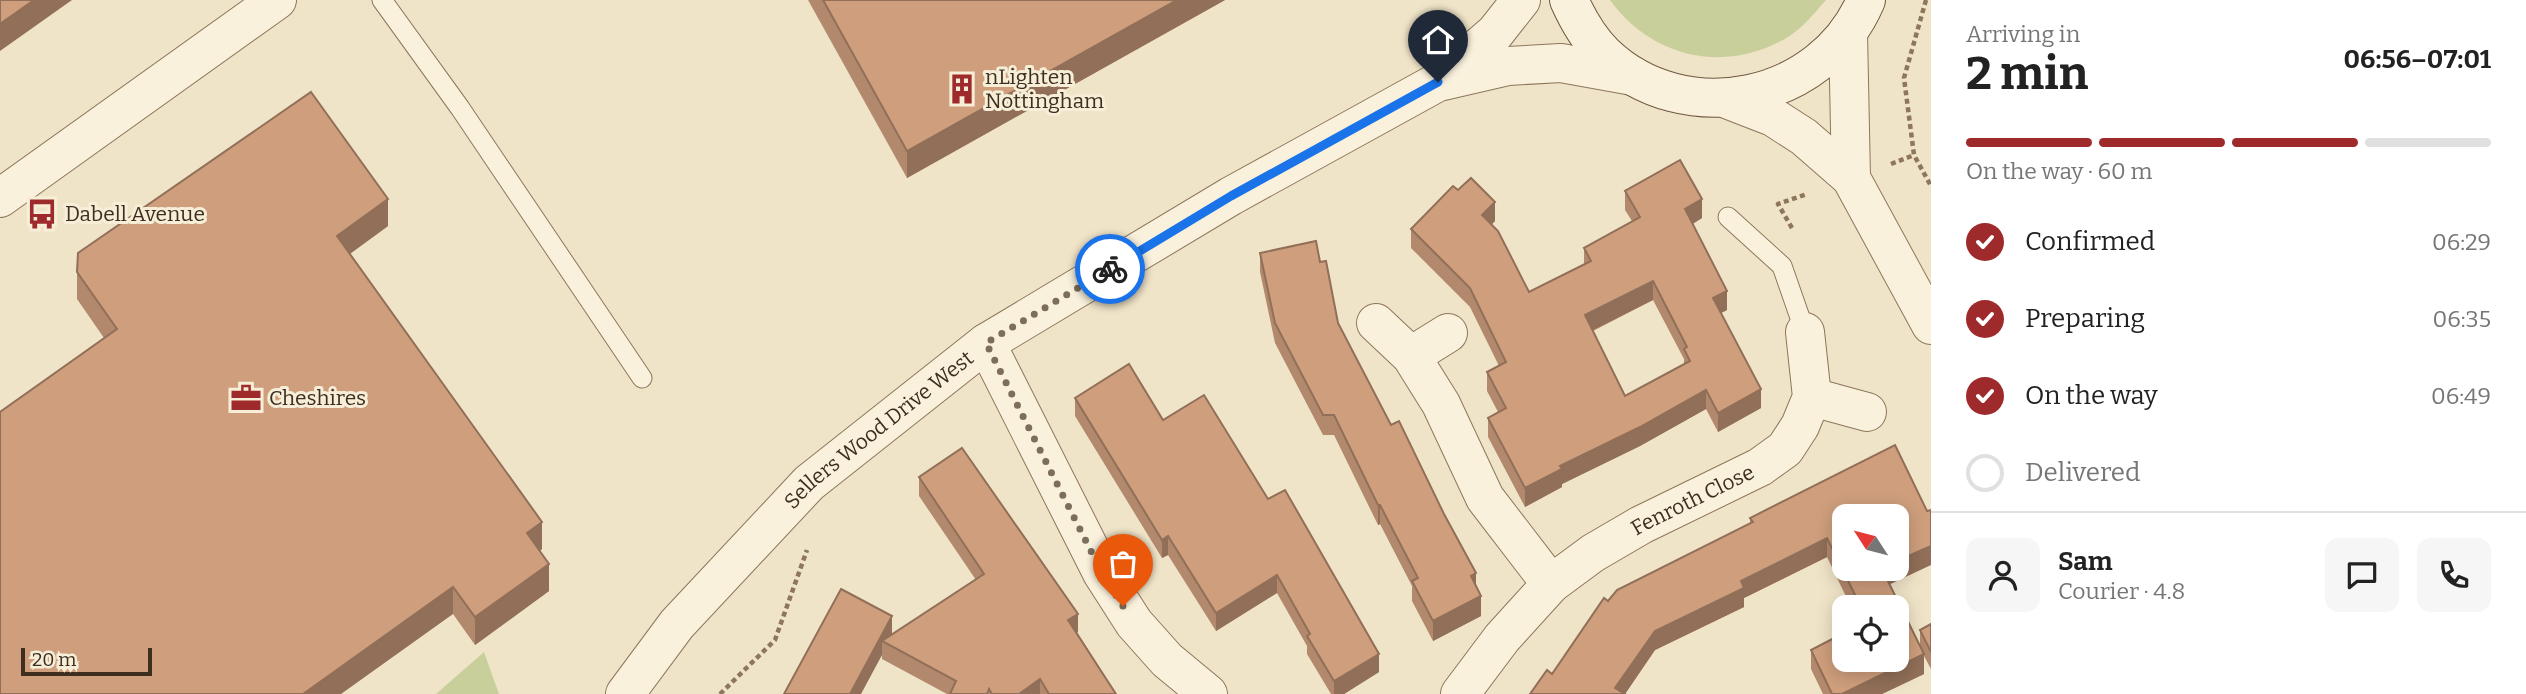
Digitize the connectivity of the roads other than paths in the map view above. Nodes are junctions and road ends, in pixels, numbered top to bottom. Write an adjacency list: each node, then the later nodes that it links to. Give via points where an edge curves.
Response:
1 (277, 0): 10 (street)
2 (382, 0): 18 (lane)
3 (1521, 0): 7 (street, Sellers Wood Drive West, via 1495,33)
4 (1569, 0): 6 (street, via 1596,45)
5 (1857, 16): 8 (street, via 1826,56 1800,76 1770,90); 9 (street)
6 (1633, 76): 7 (street, Sellers Wood Drive West, via 1561,63 1508,66); 8 (street, via 1666,91)
7 (1438, 82): 16 (street, Sellers Wood Drive West, via 1231,196)
8 (1724, 98): 9 (street, via 1773,117)
9 (1852, 178): 13 (street)
10 (0, 198)
11 (1728, 217): 14 (lane, via 1782,265)
12 (1376, 323): 17 (street)
13 (1931, 325)
14 (1805, 332): 19 (street, Fenroth Close)
15 (1448, 333): 17 (street)
16 (986, 343): 22 (street, Sellers Wood Drive West, via 808,483 677,624); 23 (street, via 1102,573 1134,623 1167,660)
17 (1411, 356): 21 (street, via 1441,404 1485,498)
18 (642, 377)
19 (1812, 397): 20 (street); 21 (street, Fenroth Close, via 1800,426 1784,449 1768,461 1641,525)
20 (1867, 412)
21 (1551, 584): 24 (street, Fenroth Close)
22 (625, 694)
23 (1208, 694)
24 (1460, 694)

